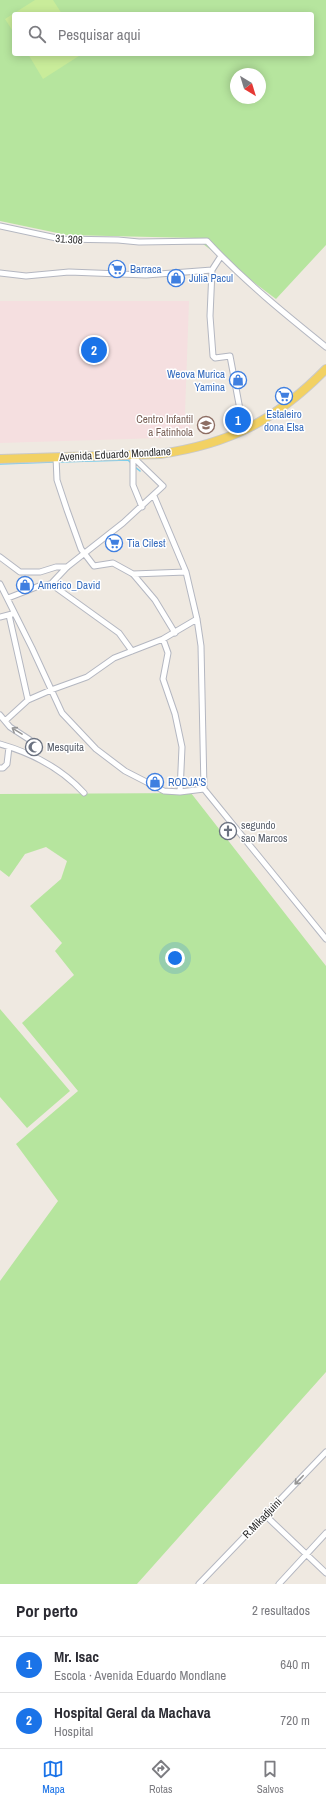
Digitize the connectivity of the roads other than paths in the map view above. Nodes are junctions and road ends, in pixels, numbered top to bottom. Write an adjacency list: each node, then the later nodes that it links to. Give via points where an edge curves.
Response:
1 (0, 226): 2 (street, 31.308, via 61,239 206,241)
2 (221, 256): 3 (street); 5 (street, 31.308)
3 (212, 270): 4 (street, via 146,275 69,272 26,276); 7 (street, via 210,316 213,356 230,357)
4 (0, 273)
5 (326, 347)
6 (326, 369): 7 (main road, Avenida Eduardo Mondlane, via 296,398 272,416)
7 (244, 431): 8 (main road, Avenida Eduardo Mondlane, via 185,450)
8 (132, 456): 9 (main road, Avenida Eduardo Mondlane); 11 (street, via 163,486); 12 (street, via 133,485)
9 (56, 457): 10 (main road, Avenida Eduardo Mondlane); 13 (street, via 57,480)
10 (0, 459)
11 (154, 496): 12 (street); 16 (street)
12 (142, 507): 13 (street)
13 (84, 553): 15 (street); 17 (street, via 94,566 114,563)
14 (0, 557): 15 (street, via 20,572 40,572 56,567)
15 (67, 567): 19 (street)
16 (186, 572): 17 (street); 23 (street)
17 (133, 574): 24 (street, via 150,594)
18 (0, 584): 20 (street)
19 (51, 584): 20 (street); 26 (street, via 119,633)
20 (8, 598): 21 (street)
21 (12, 614): 22 (street); 27 (street); 28 (street)
22 (0, 617)
23 (197, 619): 24 (street); 35 (street, via 201,646)
24 (175, 633): 25 (street)
25 (163, 639): 26 (street); 36 (street, via 168,653 163,679 182,746)
26 (132, 651): 27 (street, via 114,658 87,677)
27 (51, 690): 28 (street); 36 (street, via 67,720 101,753 125,771 155,787 169,792)
28 (28, 700): 30 (street)
29 (0, 715): 30 (street)
30 (5, 721): 31 (street, one-way to 30)
31 (30, 740)
32 (0, 744): 33 (street)
33 (9, 747): 34 (street, via 7,764); 37 (street, via 39,759 59,771)
34 (0, 768)
35 (204, 789): 36 (street); 38 (street)
36 (180, 792)
37 (84, 793)
38 (326, 939)
39 (326, 1452): 40 (street, R.Mikadjuini, one-way to 40)
40 (265, 1515): 42 (street); 44 (street, R.Mikadjuini)
41 (326, 1533): 42 (street)
42 (306, 1555): 43 (street); 45 (street)
43 (326, 1573)
44 (199, 1584)
45 (278, 1584)

